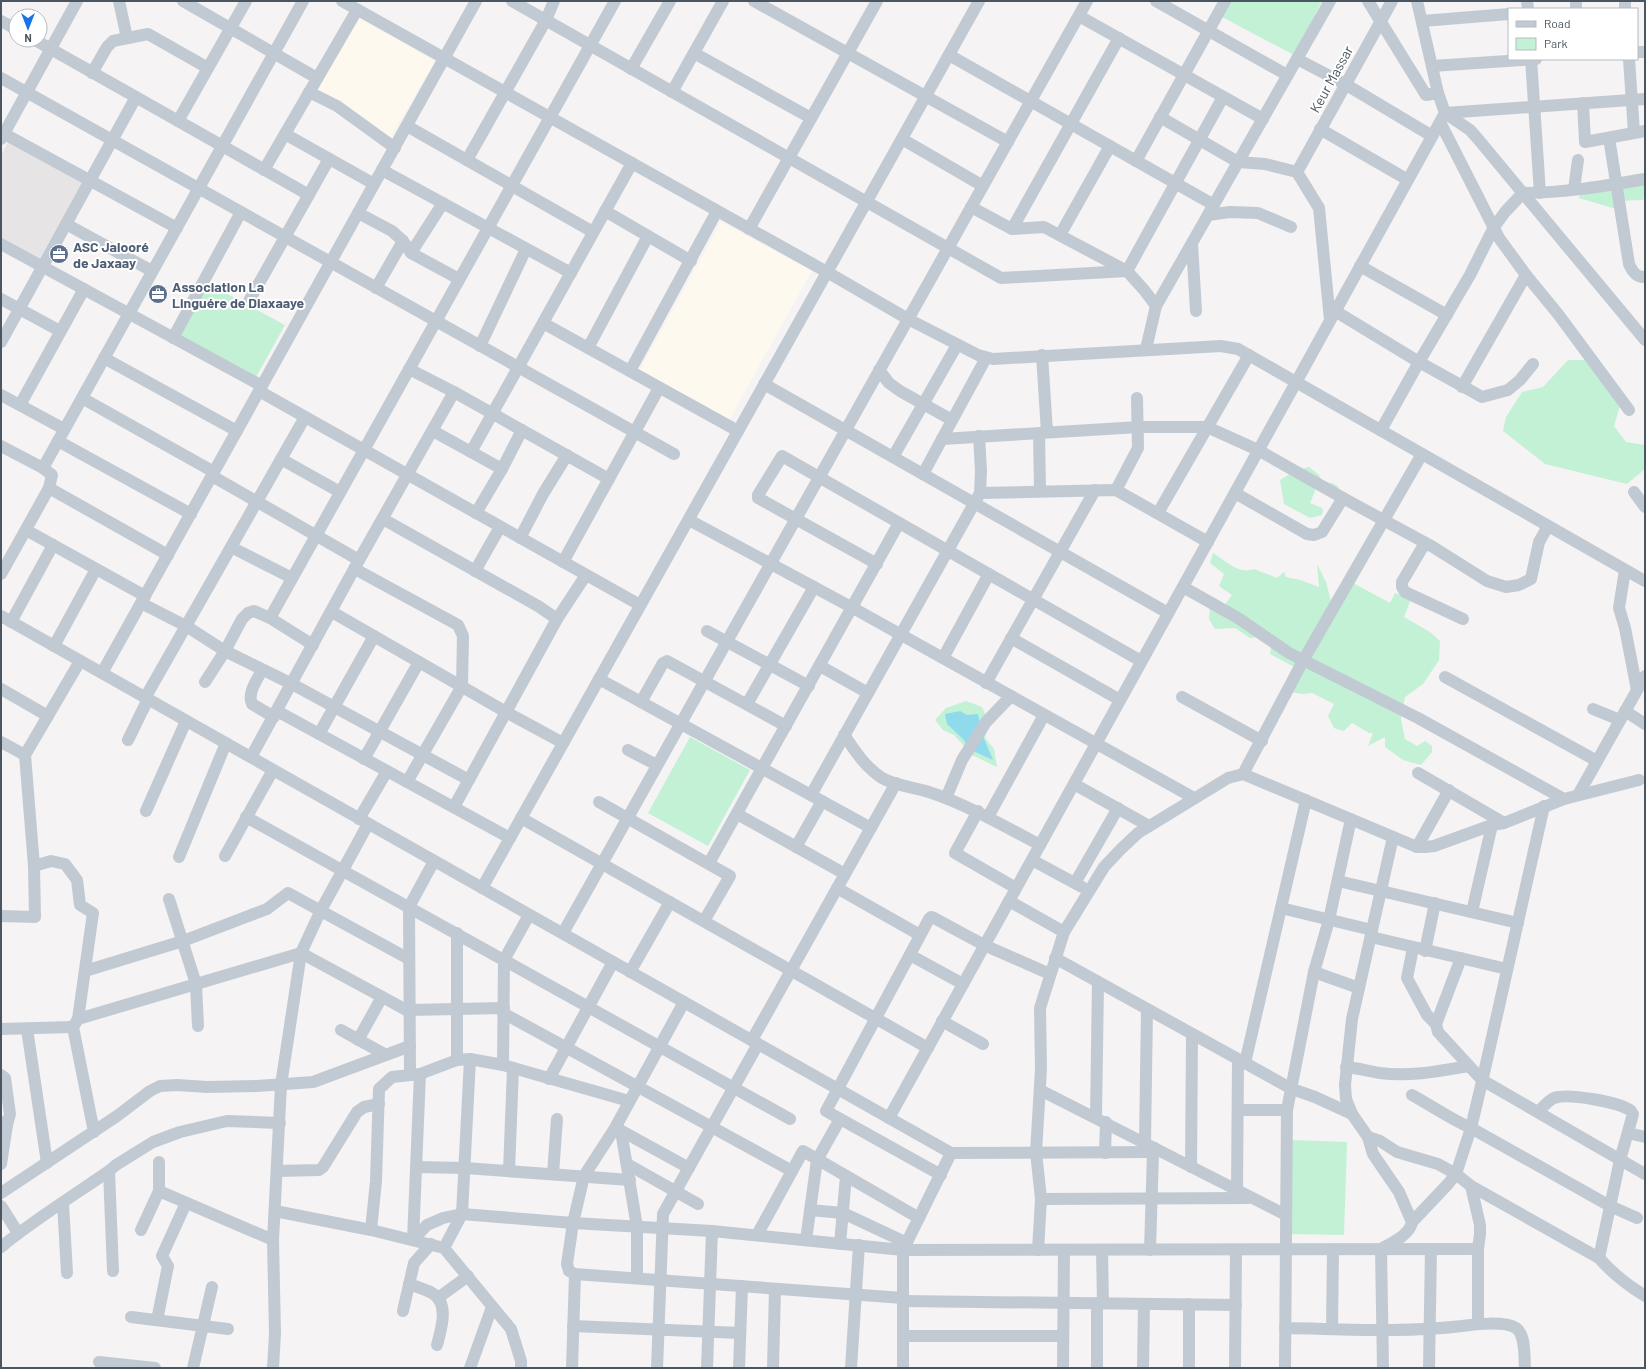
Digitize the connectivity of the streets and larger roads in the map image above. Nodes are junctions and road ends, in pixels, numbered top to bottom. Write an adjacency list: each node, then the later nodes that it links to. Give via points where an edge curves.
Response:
1 (77, 1): 35 (street)
2 (119, 1): 31 (street)
3 (246, 1): 29 (street)
4 (303, 1): 36 (street)
5 (342, 1): 23 (street)
6 (476, 1): 40 (street)
7 (512, 1): 26 (street)
8 (554, 1): 26 (street)
9 (615, 1): 33 (street)
10 (670, 1): 47 (street)
11 (723, 1): 37 (street)
12 (754, 1): 38 (street)
13 (979, 1): 39 (street)
14 (1087, 1): 25 (street)
15 (1156, 1): 30 (street)
16 (1225, 1): 30 (street)
17 (1330, 1): 41 (street)
18 (1368, 1): 27 (street)
19 (1392, 1): 27 (street, Keur Massar)
20 (1417, 1): 28 (street)
21 (189, 3): 29 (street)
22 (871, 3): 38 (street)
23 (357, 10): 40 (street); 52 (street)
24 (1508, 14): 28 (street)
25 (1079, 16): 32 (street); 64 (street)
26 (546, 20): 33 (street); 56 (street)
27 (1381, 21): 53 (street, Keur Massar); 58 (street, via 1426,95)
28 (1422, 21): 45 (street)
29 (230, 28): 36 (street); 46 (street)
30 (1208, 31): 49 (street); 50 (street)
31 (127, 38): 46 (street, via 148,34); 48 (street, via 113,41 107,46)
32 (1119, 38): 49 (street); 73 (street)
33 (590, 45): 47 (street); 67 (street)
34 (48, 47): 35 (street)
35 (51, 49): 48 (street); 54 (street)
36 (274, 53): 52 (street); 85 (street)
37 (694, 53): 57 (street); 70 (street)
38 (847, 53): 59 (street); 70 (street)
39 (949, 55): 59 (street); 64 (street)
40 (444, 58): 56 (street); 74 (street)
41 (1297, 59): 50 (street); 53 (street)
42 (1517, 60): 45 (street)
43 (1531, 60): 66 (street)
44 (1629, 60): 63 (street)
45 (1432, 66): 58 (street)
46 (208, 68): 72 (street)
47 (631, 69): 57 (street)
48 (92, 73): 61 (street)
49 (1184, 75): 60 (street); 68 (street)
50 (1288, 75): 71 (street)
51 (1, 78): 54 (street)
52 (317, 78): 55 (street)
53 (1345, 84): 75 (street, Keur Massar); 79 (street)
54 (26, 92): 78 (street); 82 (street)
55 (309, 92): 77 (street); 87 (street, via 338,106)
56 (505, 92): 67 (street); 90 (street)
57 (672, 92): 88 (street)
58 (1438, 93): 69 (street)
59 (926, 96): 81 (street); 84 (street)
60 (1223, 96): 71 (street); 83 (street)
61 (136, 98): 72 (street); 82 (street)
62 (1645, 99): 63 (street)
63 (1632, 100): 65 (street); 76 (street)
64 (1031, 101): 73 (street); 84 (street)
65 (1583, 103): 66 (street); 80 (street, via 1585,142)
66 (1534, 106): 69 (street); 109 (street)
67 (550, 117): 94 (street); 104 (street)
68 (1160, 117): 83 (street); 92 (street)
69 (1442, 117): 79 (street); 108 (street, via 1470,130); 121 (street)
70 (811, 118): 88 (street)
71 (1263, 119): 93 (street)
72 (178, 121): 85 (street)
73 (1071, 124): 86 (street); 125 (street)
74 (407, 126): 87 (street); 90 (street)
75 (1320, 129): 97 (street, Keur Massar); 99 (street)
76 (1640, 132): 80 (street)
77 (285, 134): 89 (street); 95 (street)
78 (2, 135): 100 (street)
79 (1432, 136): 99 (street)
80 (1609, 138): 103 (street)
81 (902, 139): 105 (street); 111 (street)
82 (112, 140): 100 (street); 106 (street)
83 (1199, 140): 93 (street); 101 (street)
84 (1008, 142): 105 (street)
85 (222, 146): 95 (street); 106 (street)
86 (1110, 146): 92 (street); 127 (street)
87 (395, 148): 96 (street)
88 (789, 158): 111 (street); 124 (street)
89 (330, 159): 102 (street); 110 (street)
90 (467, 160): 104 (street)
91 (1578, 160): 107 (street)
92 (1136, 161): 101 (street)
93 (1238, 162): 97 (street, via 1265,164); 114 (street)
94 (632, 163): 115 (street); 116 (street)
95 (264, 170): 110 (street)
96 (382, 170): 102 (street); 112 (street)
97 (1296, 172): 156 (street, via 1319,208)
98 (1645, 179): 103 (street)
99 (1408, 180): 138 (street)
100 (90, 181): 119 (street); 122 (street)
101 (1175, 183): 114 (street); 141 (street)
102 (374, 184): 118 (street)
103 (1616, 184): 107 (street); 145 (street, via 1629,264 1632,272 1639,277)
104 (512, 186): 123 (street); 126 (street)
105 (983, 186): 113 (street)
106 (198, 188): 117 (street); 122 (street)
107 (1574, 189): 109 (street)
108 (1523, 193): 109 (street); 121 (street); 162 (street)
109 (1540, 193)
110 (309, 195): 129 (street)
111 (866, 202): 133 (street); 142 (street)
112 (443, 203): 123 (street); 135 (street)
113 (971, 207): 125 (street); 133 (street)
114 (1211, 210): 120 (street, via 1258,213); 132 (street)
115 (605, 211): 126 (street); 128 (street)
116 (718, 211): 124 (street); 136 (street)
117 (241, 212): 129 (street); 161 (street)
118 (358, 213): 130 (street, via 392,231); 137 (street)
119 (66, 224): 139 (street); 140 (street)
120 (1291, 226)
121 (1494, 226): 144 (street, via 1499,238); 155 (street)
122 (177, 228): 140 (street)
123 (488, 228): 134 (street); 146 (street)
124 (749, 229): 142 (street)
125 (1012, 229): 127 (street, via 1044,227)
126 (593, 232): 143 (street)
127 (1060, 235): 141 (street)
128 (648, 236): 136 (street); 166 (street)
129 (285, 237): 137 (street); 150 (street)
130 (403, 241): 135 (street); 147 (street)
131 (1, 244): 139 (street)
132 (1192, 244): 151 (street); 153 (street)
133 (948, 248): 141 (street, via 1001,278); 157 (street)
134 (526, 249): 143 (street); 165 (street)
135 (412, 253): 146 (street)
136 (691, 261): 177 (street)
137 (331, 262): 147 (street); 182 (street)
138 (1360, 266): 155 (street); 156 (street)
139 (42, 267): 148 (street); 152 (street)
140 (152, 271): 154 (street)
141 (1127, 271): 151 (street)
142 (827, 272): 157 (street); 179 (street)
143 (571, 274): 159 (street)
144 (1526, 275): 180 (street); 189 (street)
145 (1645, 277)
146 (459, 279): 158 (street)
147 (376, 288): 158 (street)
148 (84, 289): 154 (street); 160 (street)
149 (1, 299): 152 (street)
150 (249, 301)
151 (1156, 306): 167 (street)
152 (19, 309): 160 (street); 163 (street)
153 (1196, 310)
154 (129, 314): 161 (street); 170 (street)
155 (1447, 315): 172 (street)
156 (1333, 316): 172 (street); 178 (street)
157 (908, 319): 164 (street); 176 (street)
158 (436, 321): 165 (street); 175 (street)
159 (543, 323): 166 (street); 174 (street)
160 (60, 331): 188 (street)
161 (174, 338): 182 (street)
162 (1645, 340)
163 (1, 342)
164 (957, 345): 171 (street); 187 (street)
165 (480, 346): 174 (street)
166 (588, 348): 177 (street)
167 (1146, 349): 168 (street); 169 (street, via 1221,346 1238,349)
168 (1042, 355): 171 (street); 203 (street)
169 (1249, 355): 178 (street); 193 (street)
170 (104, 358): 185 (street); 201 (street)
171 (986, 358): 192 (street)
172 (1418, 362): 180 (street); 198 (street)
173 (1533, 364): 180 (street, via 1508,390 1482,397)
174 (518, 367): 190 (street); 202 (street)
175 (409, 369): 183 (street); 208 (street)
176 (879, 370): 187 (street, via 894,387); 197 (street)
177 (630, 372): 181 (street)
178 (1296, 382): 198 (street); 209 (street)
179 (764, 384): 197 (street); 200 (street)
180 (1462, 387)
181 (660, 388): 200 (street); 202 (street)
182 (260, 389): 191 (street); 201 (street)
183 (454, 392): 190 (street); 199 (street)
184 (1, 395): 188 (street)
185 (82, 398): 195 (street); 218 (street)
186 (1138, 398): 194 (street)
187 (923, 404): 192 (street); 214 (street)
188 (20, 405): 195 (street)
189 (1629, 410)
190 (492, 414): 196 (street); 210 (street)
191 (305, 417): 208 (street); 215 (street)
192 (952, 420): 205 (street)
193 (1207, 426): 194 (street); 209 (street); 235 (street)
194 (1138, 427): 203 (street); 225 (street, via 1138,448)
195 (64, 430): 206 (street)
196 (522, 430): 213 (street); 217 (street)
197 (846, 430): 214 (street); 221 (street)
198 (1381, 430): 212 (street)
199 (433, 431): 210 (street); 220 (street)
200 (738, 431): 239 (street)
201 (237, 432): 218 (street)
202 (635, 432): 211 (street); 222 (street)
203 (1043, 433): 204 (street); 226 (street)
204 (979, 436): 205 (street); 230 (street, via 981,471)
205 (942, 439): 219 (street)
206 (58, 441): 216 (street); 236 (street)
207 (1, 446): 216 (street)
208 (364, 450): 220 (street); 227 (street)
209 (1258, 450): 229 (street); 231 (street)
210 (471, 452): 217 (street)
211 (674, 454)
212 (1422, 454): 240 (street); 242 (street)
213 (567, 455): 222 (street); 246 (street)
214 (893, 457): 219 (street)
215 (281, 459): 227 (street); 232 (street)
216 (43, 468): 223 (street, via 52,476)
217 (502, 469): 234 (street)
218 (213, 474): 232 (street); 236 (street)
219 (923, 474): 230 (street)
220 (408, 475): 234 (street); 237 (street)
221 (819, 477): 238 (street); 238 (street, via 782,456 758,495 761,500); 241 (street)
222 (609, 479): 254 (street)
223 (49, 488): 244 (street); 253 (street)
224 (1095, 490): 225 (street); 226 (street); 252 (street)
225 (1116, 490): 235 (street)
226 (1040, 491): 230 (street)
227 (340, 492): 245 (street)
228 (1634, 492): 233 (street)
229 (1235, 493): 231 (street, via 1307,534 1314,535 1322,532); 247 (street)
230 (977, 498): 251 (street); 252 (street)
231 (1343, 498): 240 (street)
232 (257, 502): 245 (street); 250 (street)
233 (1645, 507)
234 (476, 513): 243 (street)
235 (1158, 513): 247 (street)
236 (190, 514): 253 (street)
237 (383, 519): 257 (street); 260 (street)
238 (796, 519): 255 (street); 256 (street)
239 (689, 520): 255 (street); 270 (street)
240 (1383, 520): 248 (street); 288 (street)
241 (900, 523): 251 (street); 256 (street)
242 (1548, 526): 248 (street, via 1539,542 1531,579 1519,586 1506,587 1487,581); 259 (street)
243 (500, 527): 246 (street); 260 (street)
244 (26, 530): 249 (street); 261 (street)
245 (316, 535): 257 (street); 264 (street)
246 (520, 538): 254 (street)
247 (1208, 542): 267 (street)
248 (1425, 543): 277 (street, via 1402,582 1402,587 1405,592)
249 (53, 545): 258 (street); 275 (street)
250 (231, 547): 264 (street); 278 (street)
251 (948, 551): 262 (street); 280 (street)
252 (1060, 552): 269 (street); 273 (street)
253 (168, 555): 268 (street)
254 (563, 562): 263 (street)
255 (771, 563): 266 (street); 283 (street)
256 (877, 564): 271 (street)
257 (357, 565): 272 (street); 303 (street, via 458,625 463,636)
258 (96, 569): 268 (street); 284 (street)
259 (1625, 570): 265 (street); 306 (street, via 1619,608)
260 (475, 571): 276 (street)
261 (1, 574)
262 (989, 574): 269 (street); 287 (street)
263 (586, 575): 270 (street); 276 (street)
264 (292, 578): 274 (street)
265 (1644, 579)
266 (814, 587): 271 (street); 292 (street)
267 (1183, 587): 273 (street); 288 (street)
268 (143, 599): 278 (street); 295 (street)
269 (1033, 600): 282 (street); 290 (street)
270 (640, 605): 298 (street)
271 (853, 608): 280 (street); 293 (street)
272 (332, 612): 281 (street); 285 (street)
273 (1168, 613): 290 (street)
274 (270, 618): 285 (street); 286 (street, via 254,611 248,613 242,619)
275 (6, 619): 284 (street)
276 (557, 619): 316 (street)
277 (1463, 619)
278 (186, 626): 286 (street); 310 (street)
279 (707, 630): 283 (street)
280 (900, 635): 287 (street); 307 (street)
281 (374, 636): 291 (street); 314 (street)
282 (1011, 638): 301 (street); 311 (street)
283 (727, 640): 292 (street); 299 (street)
284 (54, 646): 289 (street)
285 (313, 646): 302 (street)
286 (225, 651): 294 (street); 300 (street)
287 (943, 658): 301 (street)
288 (1304, 659): 329 (street); 356 (street, via 1418,718)
289 (80, 661): 295 (street); 319 (street)
290 (1141, 661): 311 (street)
291 (419, 662): 303 (street); 325 (street)
292 (770, 664): 304 (street); 313 (street)
293 (820, 666): 304 (street); 307 (street)
294 (262, 670): 302 (street); 317 (street, via 250,695 250,701)
295 (102, 673): 310 (street)
296 (1445, 676): 339 (street)
297 (1645, 676): 306 (street)
298 (599, 678): 312 (street); 332 (street)
299 (705, 681): 312 (street, via 667,661 663,663); 313 (street); 322 (street)
300 (206, 682)
301 (986, 683): 308 (street)
302 (292, 684): 314 (street); 317 (street)
303 (462, 686): 316 (street); 335 (street)
304 (809, 686): 324 (street)
305 (1, 689): 319 (street)
306 (1637, 690): 320 (street)
307 (868, 693): 327 (street)
308 (1011, 696): 318 (street); 354 (street, via 986,722 966,754)
309 (1182, 697): 329 (street)
310 (147, 698): 321 (street); 328 (street)
311 (1120, 700): 333 (street)
312 (641, 702): 322 (street)
313 (747, 704): 324 (street)
314 (334, 707): 325 (street); 326 (street)
315 (1593, 709): 320 (street)
316 (506, 712): 332 (street); 346 (street)
317 (275, 714): 326 (street); 337 (street)
318 (1044, 715): 333 (street); 365 (street)
319 (48, 716): 336 (street)
320 (1622, 716): 323 (street); 339 (street)
321 (186, 721): 331 (street); 363 (street)
322 (681, 723): 340 (street); 341 (street)
323 (1645, 724)
324 (786, 726): 341 (street)
325 (380, 731): 335 (street); 338 (street)
326 (319, 734): 338 (street)
327 (844, 735): 349 (street, via 862,761 883,778); 352 (street)
328 (128, 740)
329 (1262, 741): 345 (street)
330 (1, 742): 336 (street)
331 (226, 743): 337 (street); 380 (street)
332 (563, 743): 367 (street)
333 (1096, 744): 350 (street); 355 (street)
334 (628, 750): 340 (street)
335 (422, 754): 346 (street); 348 (street)
336 (25, 755): 385 (street)
337 (251, 757): 342 (street)
338 (364, 759): 343 (street)
339 (1597, 761): 353 (street)
340 (657, 765): 368 (street)
341 (763, 768): 352 (street); 364 (street)
342 (273, 770): 366 (street); 370 (street)
343 (387, 771): 348 (street); 370 (street)
344 (1418, 773): 351 (street)
345 (1243, 774): 355 (street, via 1228,778); 357 (street)
346 (470, 780): 361 (street)
347 (1639, 780): 353 (street)
348 (407, 782): 361 (street)
349 (896, 783): 354 (street); 373 (street)
350 (1074, 784): 362 (street); 376 (street)
351 (1449, 790): 371 (street); 378 (street)
352 (810, 794): 358 (street)
353 (1578, 795): 356 (street)
354 (946, 798): 365 (street)
355 (1194, 798): 372 (street)
356 (1564, 799): 360 (street)
357 (1306, 800): 369 (street); 400 (street)
358 (822, 801): 373 (street); 377 (street)
359 (599, 802): 368 (street)
360 (1544, 806): 371 (street); 407 (street)
361 (454, 808): 375 (street)
362 (1118, 808): 372 (street); 389 (street)
363 (146, 812)
364 (737, 814): 377 (street); 383 (street)
365 (983, 814): 376 (street); 392 (street, via 955,853)
366 (246, 817): 379 (street); 386 (street)
367 (521, 818): 375 (street); 384 (street)
368 (626, 818): 383 (street); 384 (street)
369 (1351, 819): 374 (street); 388 (street)
370 (364, 821): 382 (street); 386 (street)
371 (1498, 824): 378 (street, via 1434,846); 402 (street)
372 (1149, 826): 393 (street, via 1120,850 1104,868)
373 (871, 828): 387 (street)
374 (1393, 837): 378 (street); 394 (street)
375 (510, 838): 390 (street)
376 (1040, 844): 381 (street)
377 (796, 847): 387 (street)
378 (1417, 847)
379 (224, 856)
380 (179, 857)
381 (1032, 860): 389 (street); 392 (street)
382 (434, 861): 390 (street); 399 (street)
383 (709, 863): 406 (street, via 730,876)
384 (602, 864): 397 (street); 410 (street)
385 (34, 866): 404 (street, via 34,917); 425 (street, via 50,861 65,864 76,880 80,905 93,913)
386 (342, 870): 399 (street); 401 (street)
387 (845, 874): 391 (street)
388 (1338, 880): 394 (street); 405 (street)
389 (1075, 883): 393 (street)
390 (482, 888): 403 (street)
391 (837, 888): 412 (street); 426 (street)
392 (1016, 888): 396 (street)
393 (1090, 891): 408 (street)
394 (1381, 891): 398 (street); 411 (street)
395 (169, 899): 413 (street)
396 (1009, 901): 408 (street); 414 (street)
397 (670, 902): 406 (street); 427 (street)
398 (1435, 903): 402 (street); 416 (street)
399 (409, 907): 409 (street); 421 (street)
400 (1281, 908): 405 (street); 460 (street)
401 (321, 910): 413 (street, via 288,893 267,909); 417 (street); 421 (street)
402 (1472, 912): 407 (street)
403 (529, 914): 410 (street); 422 (street)
404 (1, 916)
405 (1329, 920): 411 (street); 428 (street)
406 (704, 921): 426 (street)
407 (1518, 923): 424 (street)
408 (1064, 932): 419 (street)
409 (456, 933): 422 (street); 437 (street)
410 (563, 933): 423 (street)
411 (1372, 934): 415 (street); 433 (street)
412 (920, 935): 414 (street, via 931,917); 418 (street)
413 (182, 941): 425 (street); 431 (street)
414 (984, 945): 429 (street); 432 (street)
415 (1413, 948): 416 (street); 444 (street, via 1407,978 1427,1015)
416 (1425, 950): 420 (street)
417 (301, 953): 431 (street); 434 (street); 468 (street)
418 (910, 955): 432 (street); 441 (street)
419 (1055, 958): 429 (street); 430 (street)
420 (1461, 958): 424 (street); 444 (street)
421 (409, 959): 440 (street)
422 (504, 960): 436 (street); 439 (street)
423 (613, 962): 427 (street); 436 (street)
424 (1508, 969): 467 (street)
425 (85, 971): 443 (street)
426 (791, 971): 441 (street); 451 (street)
427 (630, 972): 435 (street)
428 (1314, 972): 433 (street); 472 (street)
429 (1050, 974): 473 (street, via 1040,1008)
430 (1098, 982): 438 (street); 485 (street)
431 (196, 984): 443 (street); 445 (street)
432 (963, 984): 442 (street)
433 (1359, 988): 463 (street)
434 (382, 997): 440 (street); 450 (street)
435 (684, 1002): 451 (street); 454 (street)
436 (588, 1007): 454 (street); 455 (street)
437 (457, 1009): 439 (street); 440 (street); 459 (street)
438 (1146, 1009): 449 (street); 495 (street)
439 (504, 1010): 455 (street); 462 (street)
440 (410, 1011): 453 (street)
441 (876, 1018): 456 (street); 471 (street)
442 (942, 1021): 452 (street); 456 (street)
443 (76, 1023): 447 (street); 491 (street)
444 (1436, 1024): 461 (street, via 1438,1032)
445 (198, 1026)
446 (1, 1029): 447 (street)
447 (26, 1029): 502 (street)
448 (341, 1030): 450 (street)
449 (1192, 1034): 460 (street); 506 (street)
450 (358, 1040): 457 (street)
451 (755, 1042): 470 (street); 471 (street)
452 (983, 1044)
453 (410, 1046): 457 (street); 465 (street)
454 (660, 1046): 469 (street); 470 (street)
455 (566, 1048): 466 (street); 469 (street)
456 (928, 1048): 482 (street)
457 (386, 1055): 468 (street, via 313,1082)
458 (470, 1059): 459 (street); 462 (street); 507 (street)
459 (457, 1060): 465 (street)
460 (1241, 1061): 472 (street); 477 (street)
461 (1469, 1066): 463 (street, via 1412,1074 1380,1073); 467 (street)
462 (508, 1067): 466 (street); 511 (street)
463 (1346, 1067): 480 (street, via 1346,1099)
464 (1, 1074): 486 (street, via 5,1078 10,1114)
465 (415, 1074): 476 (street, via 392,1077 379,1089); 505 (street)
466 (549, 1079): 475 (street)
467 (1482, 1080): 479 (street); 489 (street)
468 (281, 1085): 487 (street); 491 (street, via 160,1086)
469 (637, 1087): 475 (street); 488 (street)
470 (734, 1087): 483 (street); 488 (street)
471 (838, 1089): 482 (street); 484 (street, via 826,1111)
472 (1292, 1089): 478 (street); 480 (street)
473 (1040, 1090): 485 (street); 496 (street)
474 (1412, 1095): 489 (street)
475 (629, 1101): 490 (street)
476 (379, 1104): 510 (street, via 364,1107 357,1112 319,1170); 545 (street)
477 (1238, 1110): 478 (street); 522 (street)
478 (1287, 1110): 537 (street)
479 (1538, 1112): 492 (street, via 1553,1098 1593,1099 1631,1111); 500 (street)
480 (1352, 1114): 493 (street)
481 (557, 1118): 513 (street)
482 (889, 1118): 498 (street)
483 (790, 1119)
484 (840, 1119): 499 (street); 516 (street)
485 (1101, 1120): 495 (street); 497 (street)
486 (4, 1123): 503 (street)
487 (280, 1123): 509 (street, via 227,1121 180,1132 153,1142); 510 (street)
488 (711, 1127): 508 (street); 512 (street)
489 (1471, 1128): 514 (street); 532 (street)
490 (618, 1129): 504 (street); 508 (street); 517 (street)
491 (94, 1132): 502 (street)
492 (1628, 1133): 494 (street); 500 (street)
493 (1368, 1137): 514 (street, via 1397,1152 1438,1164); 540 (street, via 1373,1154 1399,1192)
494 (1645, 1137)
495 (1151, 1148): 497 (street); 506 (street); 525 (street)
496 (1036, 1152): 497 (street); 498 (street); 527 (street)
497 (1105, 1152)
498 (951, 1153): 516 (street)
499 (818, 1160): 512 (street, via 803,1151); 518 (street); 533 (street)
500 (1620, 1160): 515 (street); 532 (street)
501 (159, 1162): 521 (street)
502 (47, 1163): 524 (street)
503 (1, 1164)
504 (627, 1164): 519 (street); 523 (street)
505 (416, 1167): 507 (street); 550 (street)
506 (1191, 1167): 522 (street)
507 (465, 1168): 511 (street); 536 (street)
508 (689, 1168): 523 (street)
509 (110, 1171): 528 (street); 569 (street)
510 (277, 1171): 534 (street)
511 (509, 1171): 513 (street)
512 (792, 1171): 548 (street)
513 (553, 1174): 517 (street)
514 (1456, 1174): 520 (street); 540 (street)
515 (1645, 1174)
516 (940, 1175): 538 (street)
517 (584, 1176): 519 (street); 541 (street)
518 (846, 1176): 535 (street); 538 (street)
519 (630, 1180): 542 (street)
520 (1471, 1186): 567 (street, via 1480,1225); 568 (street)
521 (159, 1191): 529 (street); 544 (street)
522 (1237, 1191): 526 (street)
523 (676, 1192): 530 (street); 543 (street, via 663,1214)
524 (1, 1193)
525 (1152, 1198): 526 (street); 527 (street); 562 (street)
526 (1251, 1198): 537 (street)
527 (1040, 1199): 559 (street)
528 (63, 1203): 547 (street); 570 (street)
529 (186, 1204): 549 (street); 592 (street, via 162,1256 168,1266)
530 (698, 1204)
531 (1, 1206): 547 (street)
532 (1610, 1206): 539 (street); 568 (street)
533 (810, 1210): 535 (street); 551 (street)
534 (275, 1211): 545 (street); 549 (street)
535 (843, 1212): 553 (street); 555 (street)
536 (462, 1214): 541 (street); 550 (street, via 427,1225); 557 (street)
537 (1286, 1215): 564 (street)
538 (919, 1218): 555 (street)
539 (1637, 1218)
540 (1412, 1222): 558 (street, via 1407,1232)
541 (573, 1223): 542 (street); 571 (street, via 567,1264 570,1271)
542 (637, 1227): 543 (street); 573 (street)
543 (662, 1228): 546 (street); 574 (street)
544 (141, 1230)
545 (371, 1230): 550 (street)
546 (712, 1231): 548 (street); 576 (street)
547 (18, 1233): 556 (street)
548 (757, 1236): 551 (street)
549 (273, 1240): 610 (street)
550 (413, 1240): 552 (street)
551 (806, 1240): 553 (street)
552 (431, 1244): 557 (street); 575 (street, via 414,1263)
553 (840, 1244): 554 (street)
554 (858, 1245): 555 (street); 580 (street)
555 (905, 1246): 559 (street); 583 (street)
556 (1, 1247)
557 (444, 1248): 572 (street)
558 (1381, 1249): 565 (street); 566 (street); 599 (street)
559 (1038, 1250): 560 (street)
560 (1064, 1250): 561 (street); 584 (street)
561 (1102, 1250): 562 (street); 585 (street)
562 (1150, 1250): 563 (street)
563 (1236, 1250): 564 (street); 588 (street)
564 (1286, 1250): 565 (street); 596 (street)
565 (1333, 1250): 598 (street)
566 (1431, 1250): 567 (street); 601 (street)
567 (1478, 1250): 593 (street)
568 (1599, 1258): 581 (street, via 1621,1280)
569 (113, 1271)
570 (67, 1273)
571 (575, 1274): 573 (street); 595 (street)
572 (468, 1276): 582 (street); 589 (street)
573 (637, 1278): 574 (street)
574 (661, 1280): 576 (street); 600 (street)
575 (409, 1284): 582 (street); 590 (street)
576 (710, 1284): 577 (street); 602 (street)
577 (742, 1286): 579 (street); 603 (street)
578 (212, 1287): 594 (street)
579 (775, 1289): 580 (street); 617 (street)
580 (856, 1295): 583 (street); 618 (street)
581 (1645, 1296)
582 (438, 1298): 606 (street, via 443,1311)
583 (903, 1300): 584 (street); 604 (street)
584 (1064, 1303): 585 (street); 605 (street)
585 (1100, 1303): 586 (street); 621 (street)
586 (1144, 1304): 587 (street); 622 (street)
587 (1189, 1304): 588 (street); 623 (street)
588 (1236, 1305): 624 (street)
589 (492, 1307): 611 (street); 612 (street, via 511,1328)
590 (403, 1311)
591 (131, 1317): 592 (street)
592 (157, 1320): 594 (street)
593 (1478, 1324): 601 (street); 628 (street, via 1510,1325 1516,1328 1522,1334)
594 (203, 1326): 597 (street); 609 (street)
595 (573, 1326): 600 (street); 613 (street)
596 (1285, 1328): 598 (street); 625 (street)
597 (228, 1329)
598 (1332, 1329): 599 (street)
599 (1383, 1329): 601 (street); 626 (street)
600 (659, 1330): 602 (street); 614 (street)
601 (1429, 1330): 627 (street)
602 (708, 1332): 603 (street); 615 (street)
603 (740, 1333): 616 (street)
604 (903, 1336): 605 (street); 619 (street)
605 (1063, 1336): 620 (street)
606 (438, 1346)
607 (99, 1362): 608 (street)
608 (155, 1368)
609 (193, 1368)
610 (273, 1368)
611 (470, 1368)
612 (521, 1368)
613 (572, 1368)
614 (657, 1368)
615 (707, 1368)
616 (739, 1368)
617 (773, 1368)
618 (851, 1368)
619 (903, 1368)
620 (1063, 1368)
621 (1097, 1368)
622 (1143, 1368)
623 (1189, 1368)
624 (1235, 1368)
625 (1285, 1368)
626 (1383, 1368)
627 (1429, 1368)
628 (1525, 1368)

